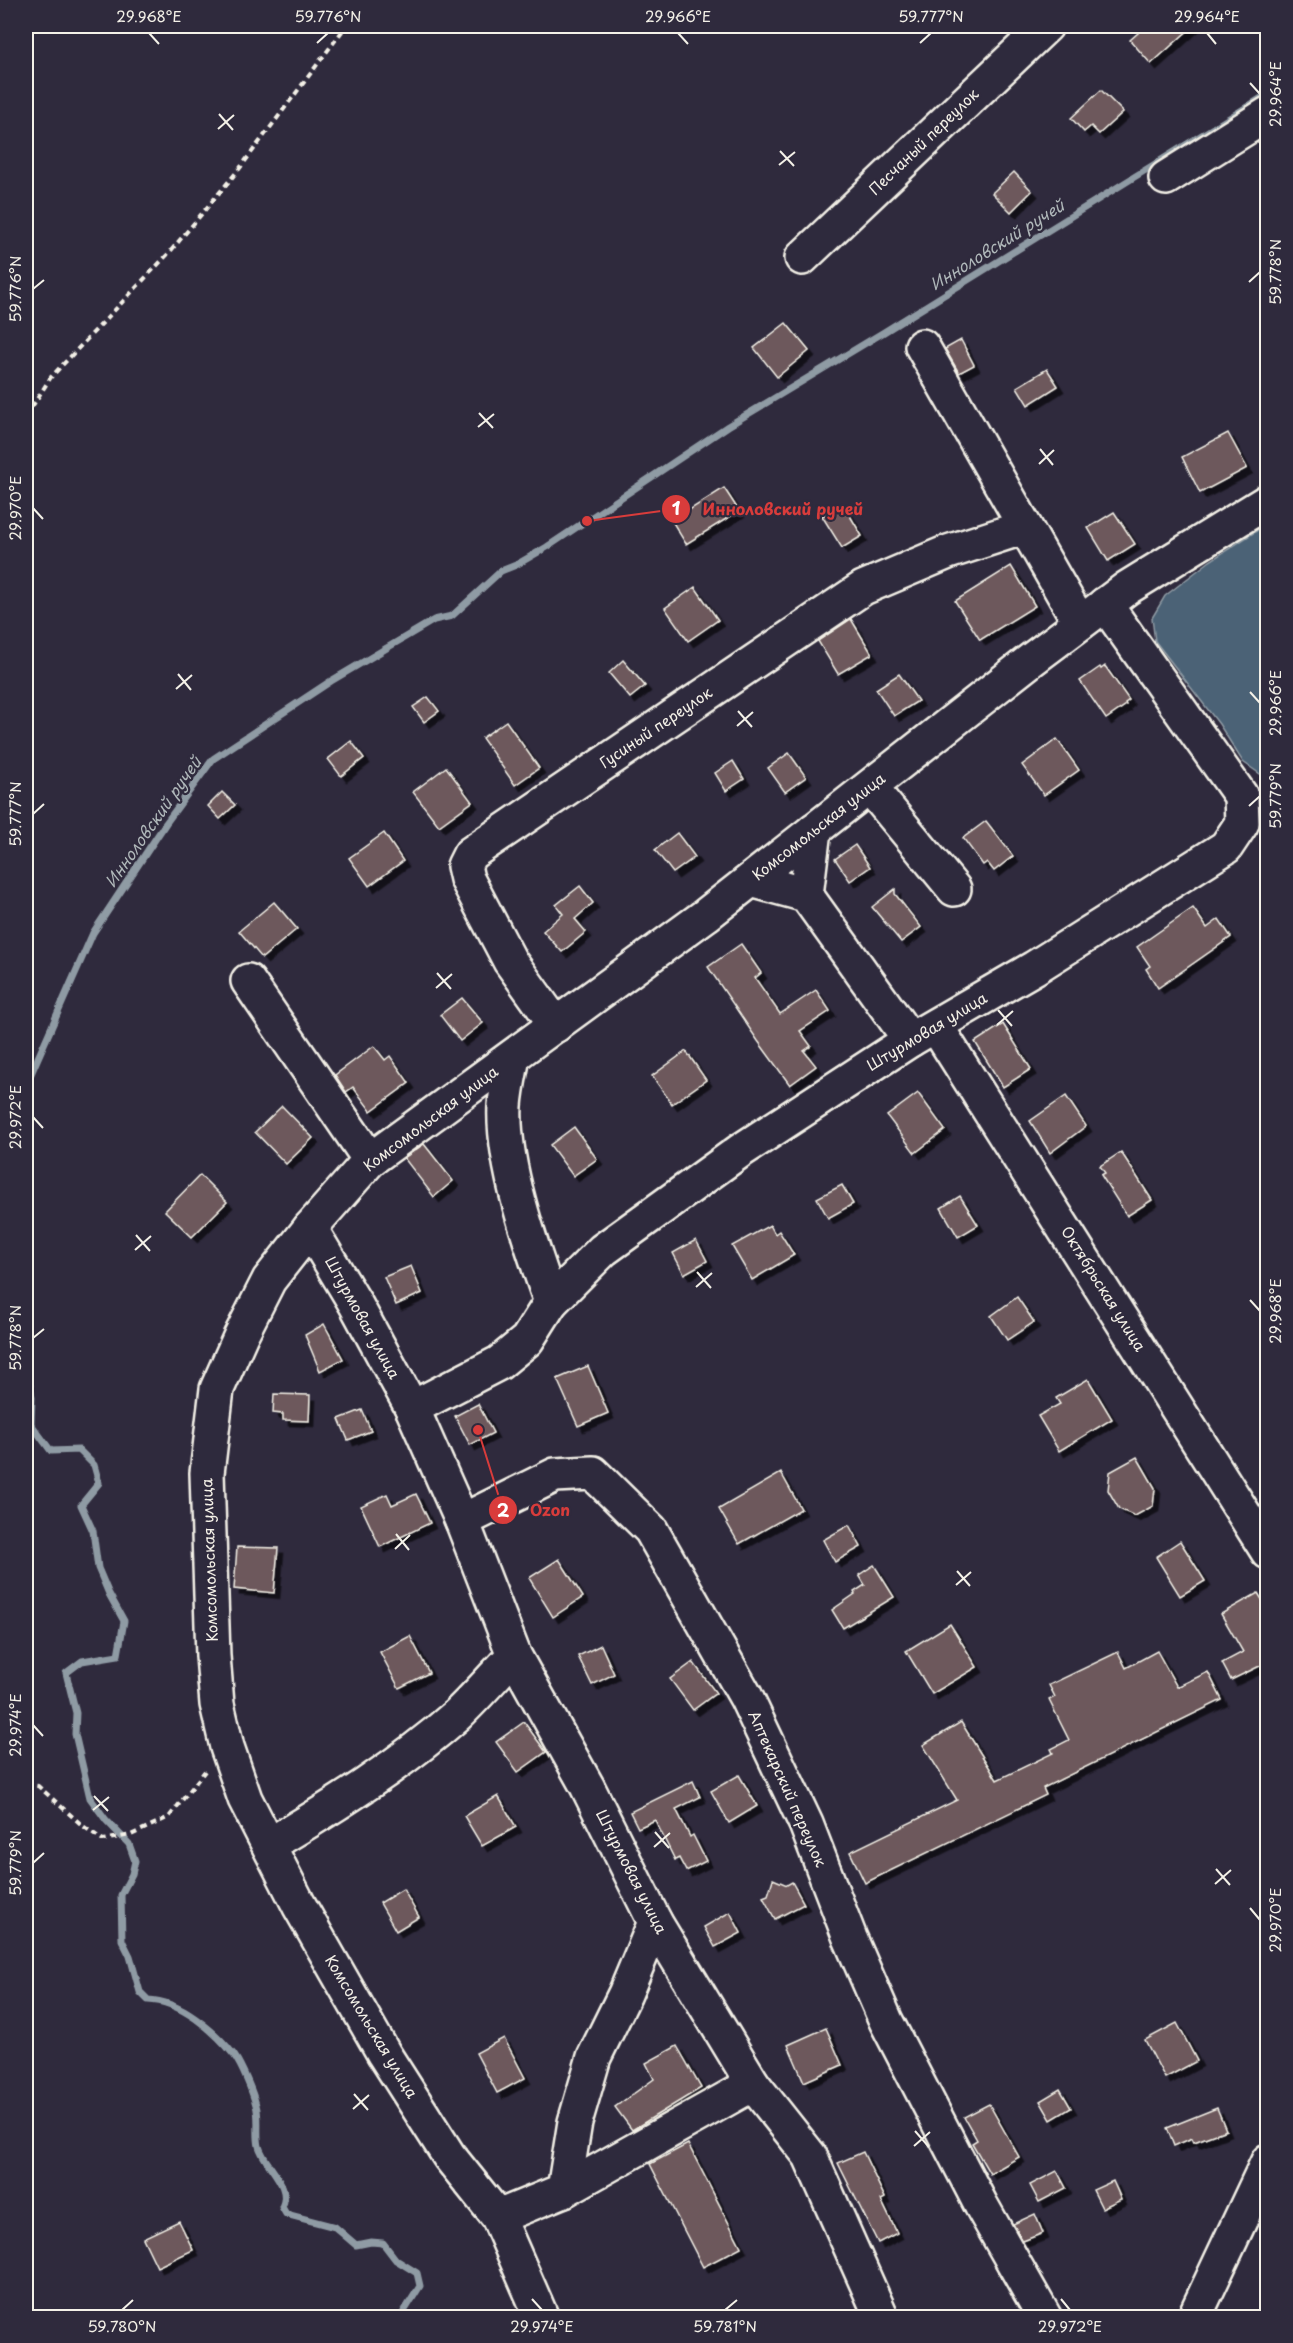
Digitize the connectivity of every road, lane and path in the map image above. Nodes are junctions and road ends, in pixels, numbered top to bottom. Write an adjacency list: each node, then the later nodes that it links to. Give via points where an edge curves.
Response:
1 (346, 26): 7 (path, via 240,168 169,253 51,377)
2 (1046, 26): 5 (street, Песчаный переулок)
3 (1268, 114): 4 (street)
4 (1166, 178)
5 (802, 258)
6 (921, 346): 9 (street, Штурмовая улица)
7 (26, 416)
8 (1268, 501): 10 (street, Комсомольская улица)
9 (1025, 527): 10 (street, Штурмовая улица); 17 (street, Гусиный переулок, via 948,552 862,588 470,854 464,866 467,879 510,961)
10 (1092, 614): 11 (street, Комсомольская улица); 18 (street, Штурмовая улица, via 1241,796 1242,823 1226,847)
11 (870, 787): 12 (street, Комсомольская улица); 14 (street)
12 (814, 830): 13 (street, Комсомольская улица); 15 (street)
13 (751, 879): 15 (street); 17 (street, Комсомольская улица)
14 (954, 890)
15 (806, 895): 18 (street, Октябрьская улица)
16 (248, 981): 20 (street)
17 (556, 1025): 19 (street, Комсомольская улица)
18 (923, 1033): 22 (street, Штурмовая улица, via 740,1151 603,1250); 25 (street, Октябрьская улица)
19 (513, 1057): 20 (street, Комсомольская улица); 22 (street, via 505,1106 507,1141 517,1193)
20 (370, 1160): 21 (street, Комсомольская улица)
21 (310, 1228): 23 (street, Штурмовая улица); 27 (street, Комсомольская улица, via 269,1280 217,1389 207,1473 217,1704)
22 (551, 1302): 23 (street, Штурмовая улица, via 526,1340 499,1364)
23 (412, 1408): 24 (street, Штурмовая улица)
24 (462, 1521): 26 (street, Штурмовая улица); 37 (street, Аптекарский переулок, via 555,1475 593,1473 651,1530 746,1697 806,1824 886,2021 981,2205)
25 (1268, 1552)
26 (514, 1655): 29 (street, via 458,1714 405,1757 332,1808); 30 (street, Штурмовая улица, via 587,1786)
27 (230, 1754): 28 (path, via 212,1762 169,1817 118,1838 103,1840 38,1786); 29 (street, Комсомольская улица, via 245,1799)
28 (26, 1784)
29 (269, 1845): 34 (street, Комсомольская улица, via 384,2054 449,2156)
30 (655, 1922): 31 (street, Штурмовая улица); 33 (street, via 594,2057 575,2122)
31 (753, 2084): 33 (street); 36 (street, Штурмовая улица, via 810,2157)
32 (1268, 2161): 38 (street)
33 (564, 2190): 34 (street)
34 (498, 2217): 35 (street, Комсомольская улица)
35 (542, 2318)
36 (882, 2318)
37 (1045, 2318)
38 (1194, 2318)

